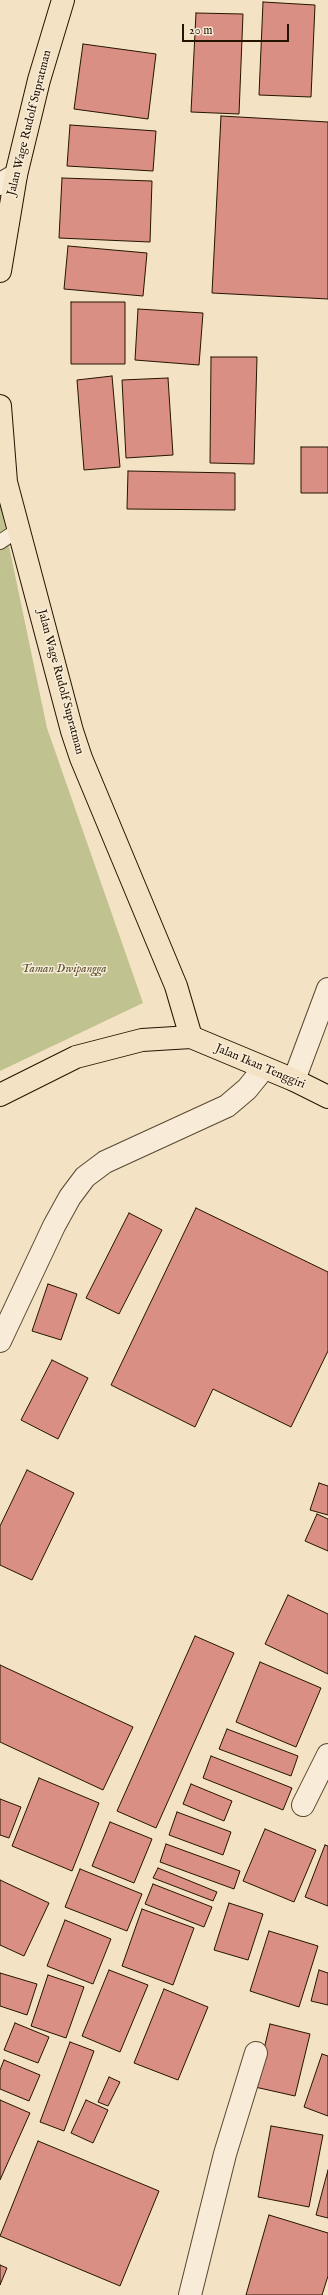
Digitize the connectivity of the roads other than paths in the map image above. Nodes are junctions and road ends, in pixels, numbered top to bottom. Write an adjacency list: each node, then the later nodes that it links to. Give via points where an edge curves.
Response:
1 (63, 0): 2 (main road, Jalan Wage Rudolf Supratman)
2 (8, 180): 3 (main road, Jalan Wage Rudolf Supratman)
3 (0, 271)
4 (0, 406): 5 (main road, Jalan Wage Rudolf Supratman, via 6,482)
5 (18, 530): 6 (lane); 8 (main road, Jalan Wage Rudolf Supratman, via 81,758 176,986)
6 (0, 542)
7 (328, 989): 10 (street)
8 (191, 1037): 9 (main road, Jalan Ikan Tenggiri); 11 (main road, via 142,1040 76,1057)
9 (264, 1068): 10 (main road, Jalan Ikan Tenggiri); 13 (street, via 247,1089 227,1106 105,1162 85,1177 54,1226)
10 (294, 1080): 12 (main road, Jalan Ikan Tenggiri)
11 (0, 1095)
12 (328, 1097)
13 (0, 1341)
14 (328, 1755): 15 (street)
15 (303, 1805)
16 (256, 2053): 17 (street, via 225,2154)
17 (190, 2295)

